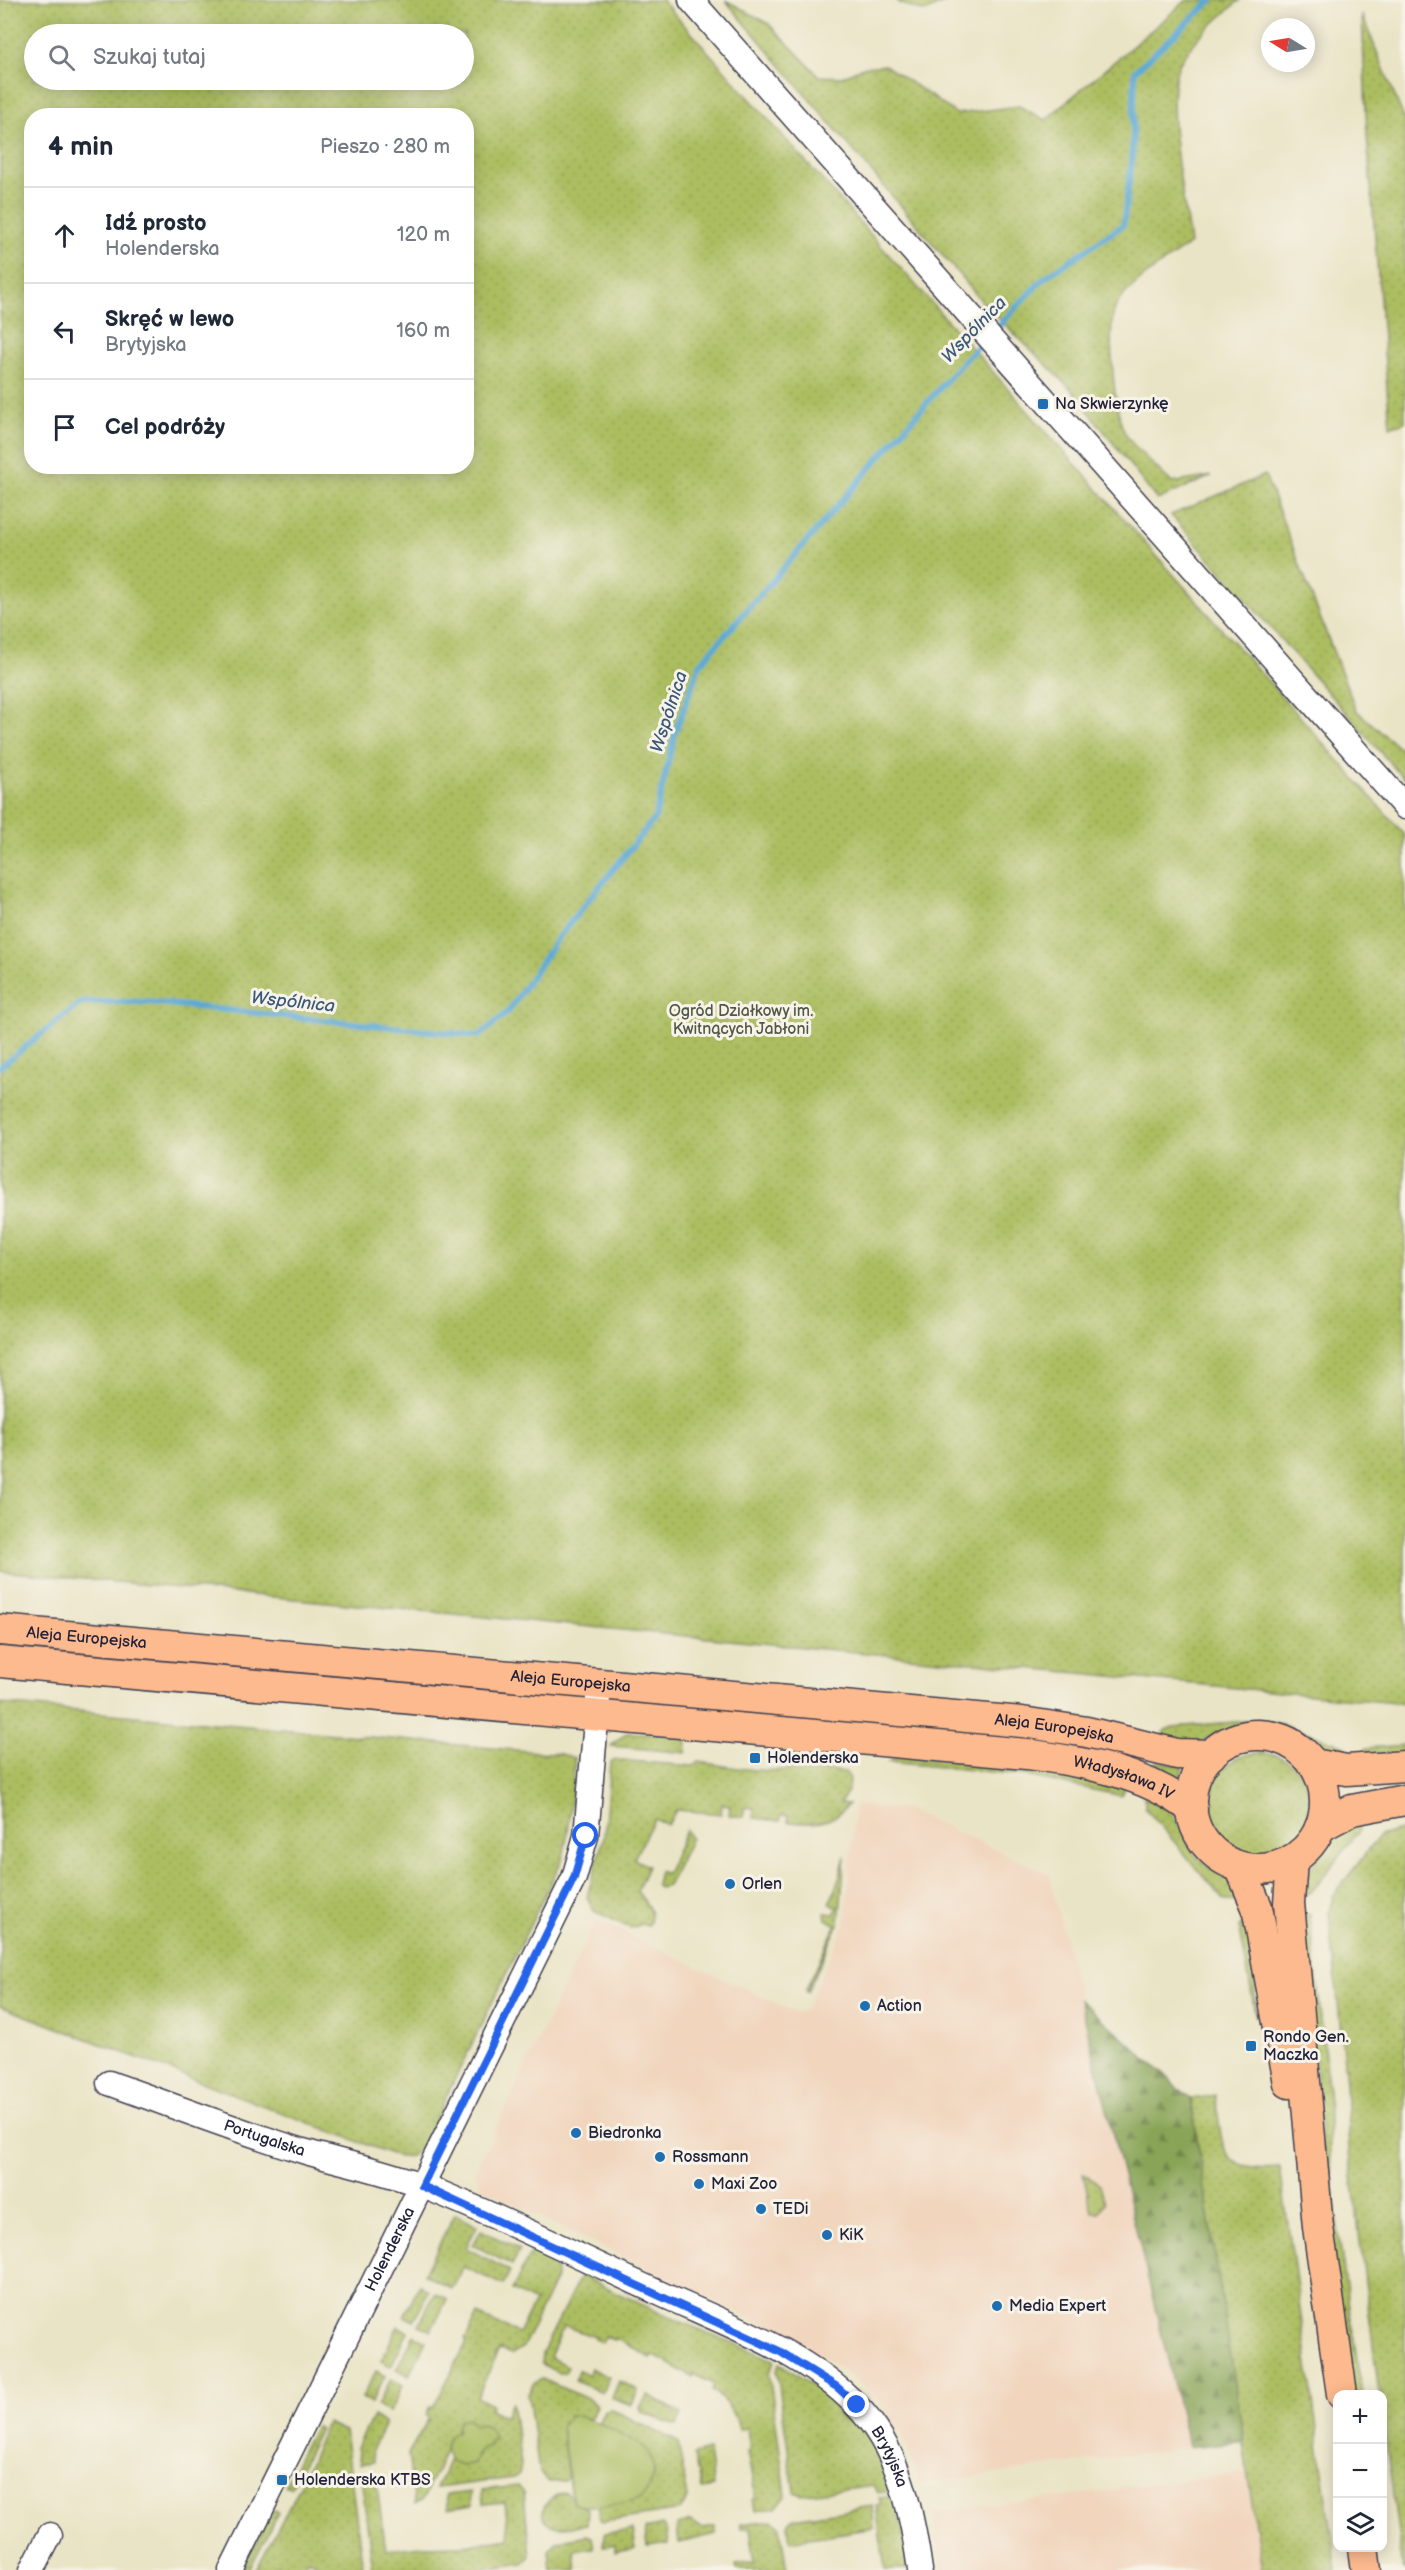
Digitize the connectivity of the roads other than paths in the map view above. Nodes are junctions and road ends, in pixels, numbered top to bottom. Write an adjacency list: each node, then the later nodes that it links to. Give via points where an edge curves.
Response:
1 (691, 0): 2 (street)
2 (1405, 807)
3 (0, 1630): 5 (main road, Aleja Europejska)
4 (0, 1662): 6 (main road, Aleja Europejska)
5 (599, 1683): 6 (street, Holenderska); 7 (main road, Aleja Europejska, via 1022,1722 1064,1727 1177,1754)
6 (597, 1716): 8 (main road, Aleja Europejska); 17 (street, Holenderska, via 586,1836 574,1878)
7 (1211, 1755): 9 (main road, via 1239,1738 1264,1736 1288,1742); 12 (main road, via 1196,1780)
8 (1050, 1758): 12 (main road, Władysława IV, via 1140,1779 1168,1791)
9 (1313, 1764): 10 (main road, via 1347,1770); 13 (main road, via 1325,1794)
10 (1405, 1766)
11 (1405, 1800): 13 (main road, via 1352,1810)
12 (1192, 1809): 15 (main road, via 1207,1845 1222,1859)
13 (1320, 1827): 14 (main road, via 1309,1846)
14 (1292, 1860): 15 (main road, via 1267,1869); 18 (main road, via 1289,1903)
15 (1240, 1867): 18 (main road, via 1257,1908 1299,2152)
16 (109, 2083): 17 (street, Portugalska, via 302,2151)
17 (422, 2186): 23 (street, Holenderska); 24 (street, Brytyjska, via 769,2346 837,2387 872,2424 894,2461 909,2510)
18 (1318, 2227): 19 (main road)
19 (1341, 2390)
20 (50, 2535): 22 (street)
21 (1364, 2552): 25 (main road)
22 (32, 2570)
23 (231, 2570)
24 (920, 2570)
25 (1366, 2570)

